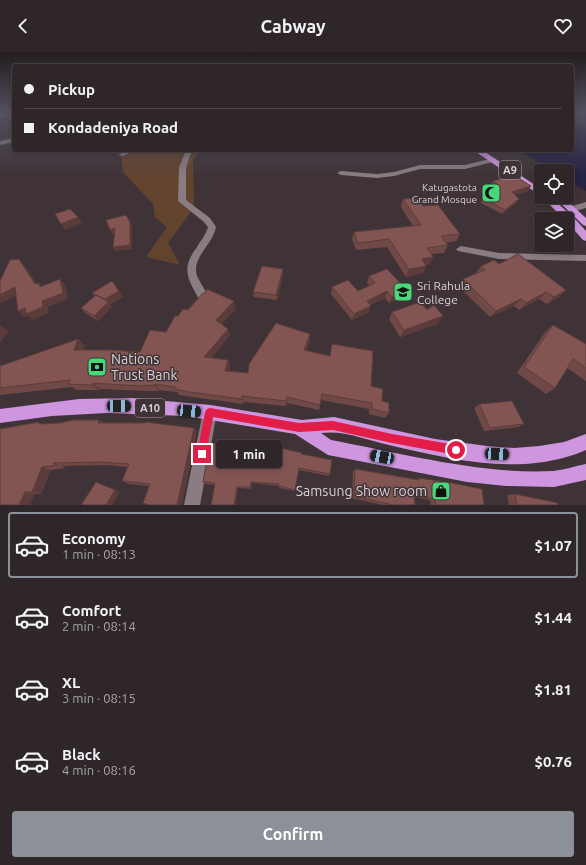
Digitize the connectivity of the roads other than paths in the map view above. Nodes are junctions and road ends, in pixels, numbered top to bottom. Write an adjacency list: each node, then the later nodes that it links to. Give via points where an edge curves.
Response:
1 (12, 140): 2 (street)
2 (0, 143)
3 (128, 152): 7 (street)
4 (188, 152): 21 (street, via 182,170 182,201 207,220 212,227 211,235 190,262 193,281)
5 (480, 152): 8 (highway, A9)
6 (490, 152): 10 (highway, A9)
7 (121, 155)
8 (494, 160): 9 (street, via 465,168 420,166 378,176); 11 (highway, A9)
9 (341, 173)
10 (534, 180)
11 (534, 188)
12 (554, 204): 18 (highway)
13 (566, 204): 15 (highway)
14 (586, 205): 15 (street)
15 (572, 209): 16 (highway); 17 (highway)
16 (586, 217)
17 (586, 223)
18 (585, 236)
19 (461, 249): 20 (street, via 499,256)
20 (586, 258)
21 (203, 296)
22 (210, 412): 23 (highway, A10, via 98,406 53,408); 24 (highway, A10); 27 (street)
23 (0, 416)
24 (299, 428): 25 (highway, A10, via 333,425 440,448 520,456 557,453); 26 (highway, A10, via 328,447 467,474 554,479)
25 (586, 442)
26 (586, 472)
27 (192, 505)

